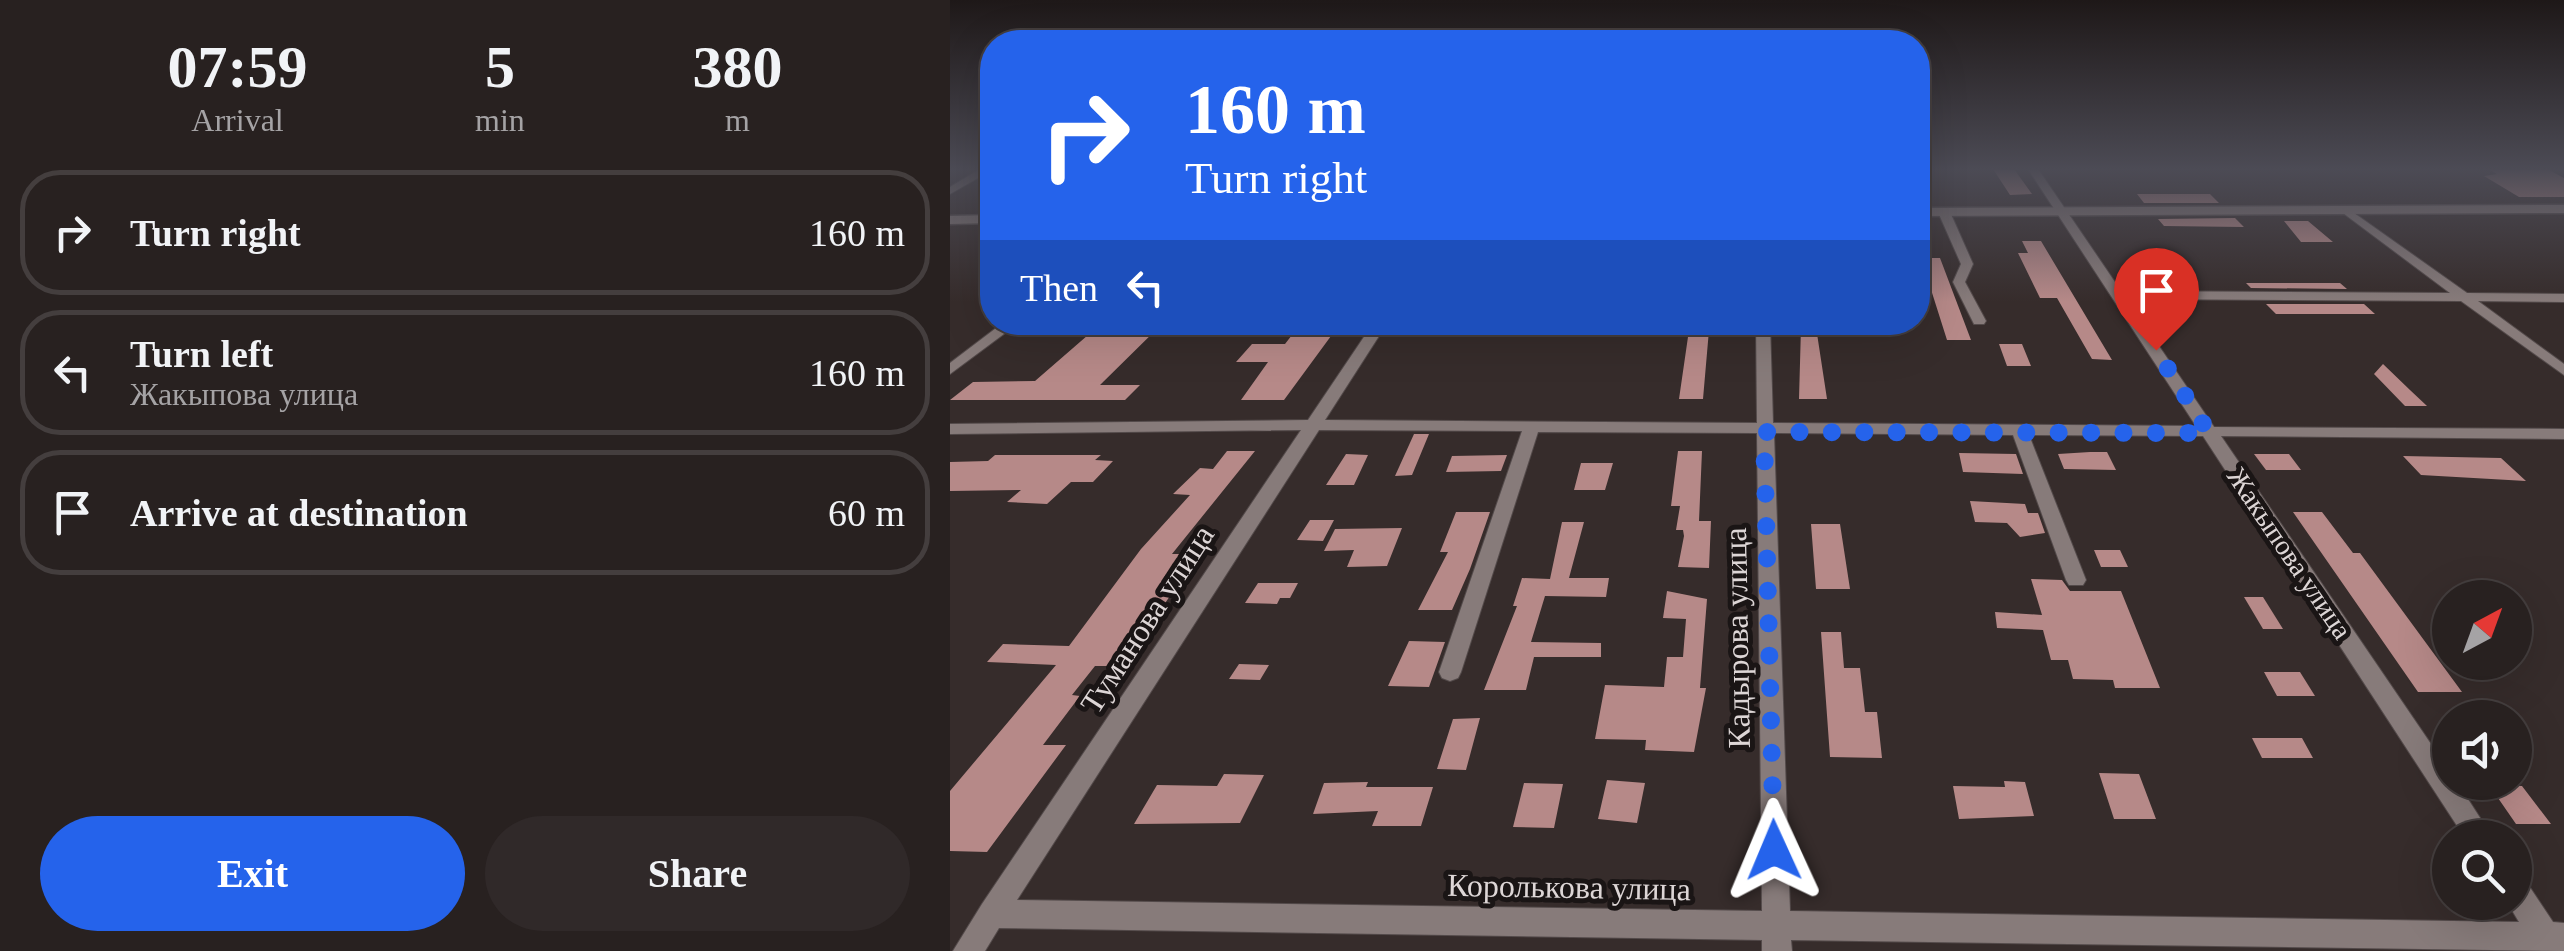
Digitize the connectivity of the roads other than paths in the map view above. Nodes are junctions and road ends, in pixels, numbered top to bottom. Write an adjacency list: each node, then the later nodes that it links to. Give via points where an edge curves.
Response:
1 (1945, 213): 9 (street, via 1966,264 1960,282)
2 (2067, 213): 6 (street, Жакыпова улица)
3 (2350, 213): 7 (street)
4 (950, 220): 5 (street)
5 (980, 220)
6 (2120, 295): 7 (street); 20 (street, Жакыпова улица)
7 (2464, 297): 8 (street); 14 (street)
8 (2564, 298)
9 (1980, 321)
10 (996, 335): 13 (street)
11 (1372, 335): 15 (street, Туманова улица)
12 (1763, 335): 18 (street, Кадырова улица)
13 (950, 370)
14 (2564, 371)
15 (1312, 425): 16 (street); 17 (street); 26 (street, Туманова улица)
16 (1530, 428): 18 (street); 23 (street)
17 (950, 429)
18 (1764, 432): 19 (street); 27 (street, Кадырова улица)
19 (2020, 432): 20 (street); 22 (street)
20 (2209, 433): 21 (street); 24 (street, Жакыпова улица)
21 (2564, 434)
22 (2076, 580)
23 (1450, 672)
24 (2468, 820)
25 (2532, 912): 28 (street)
26 (992, 914): 27 (street, Королькова улица); 29 (street, Туманова улица)
27 (1777, 938): 28 (street, Королькова улица)
28 (2555, 942)
29 (968, 951)

